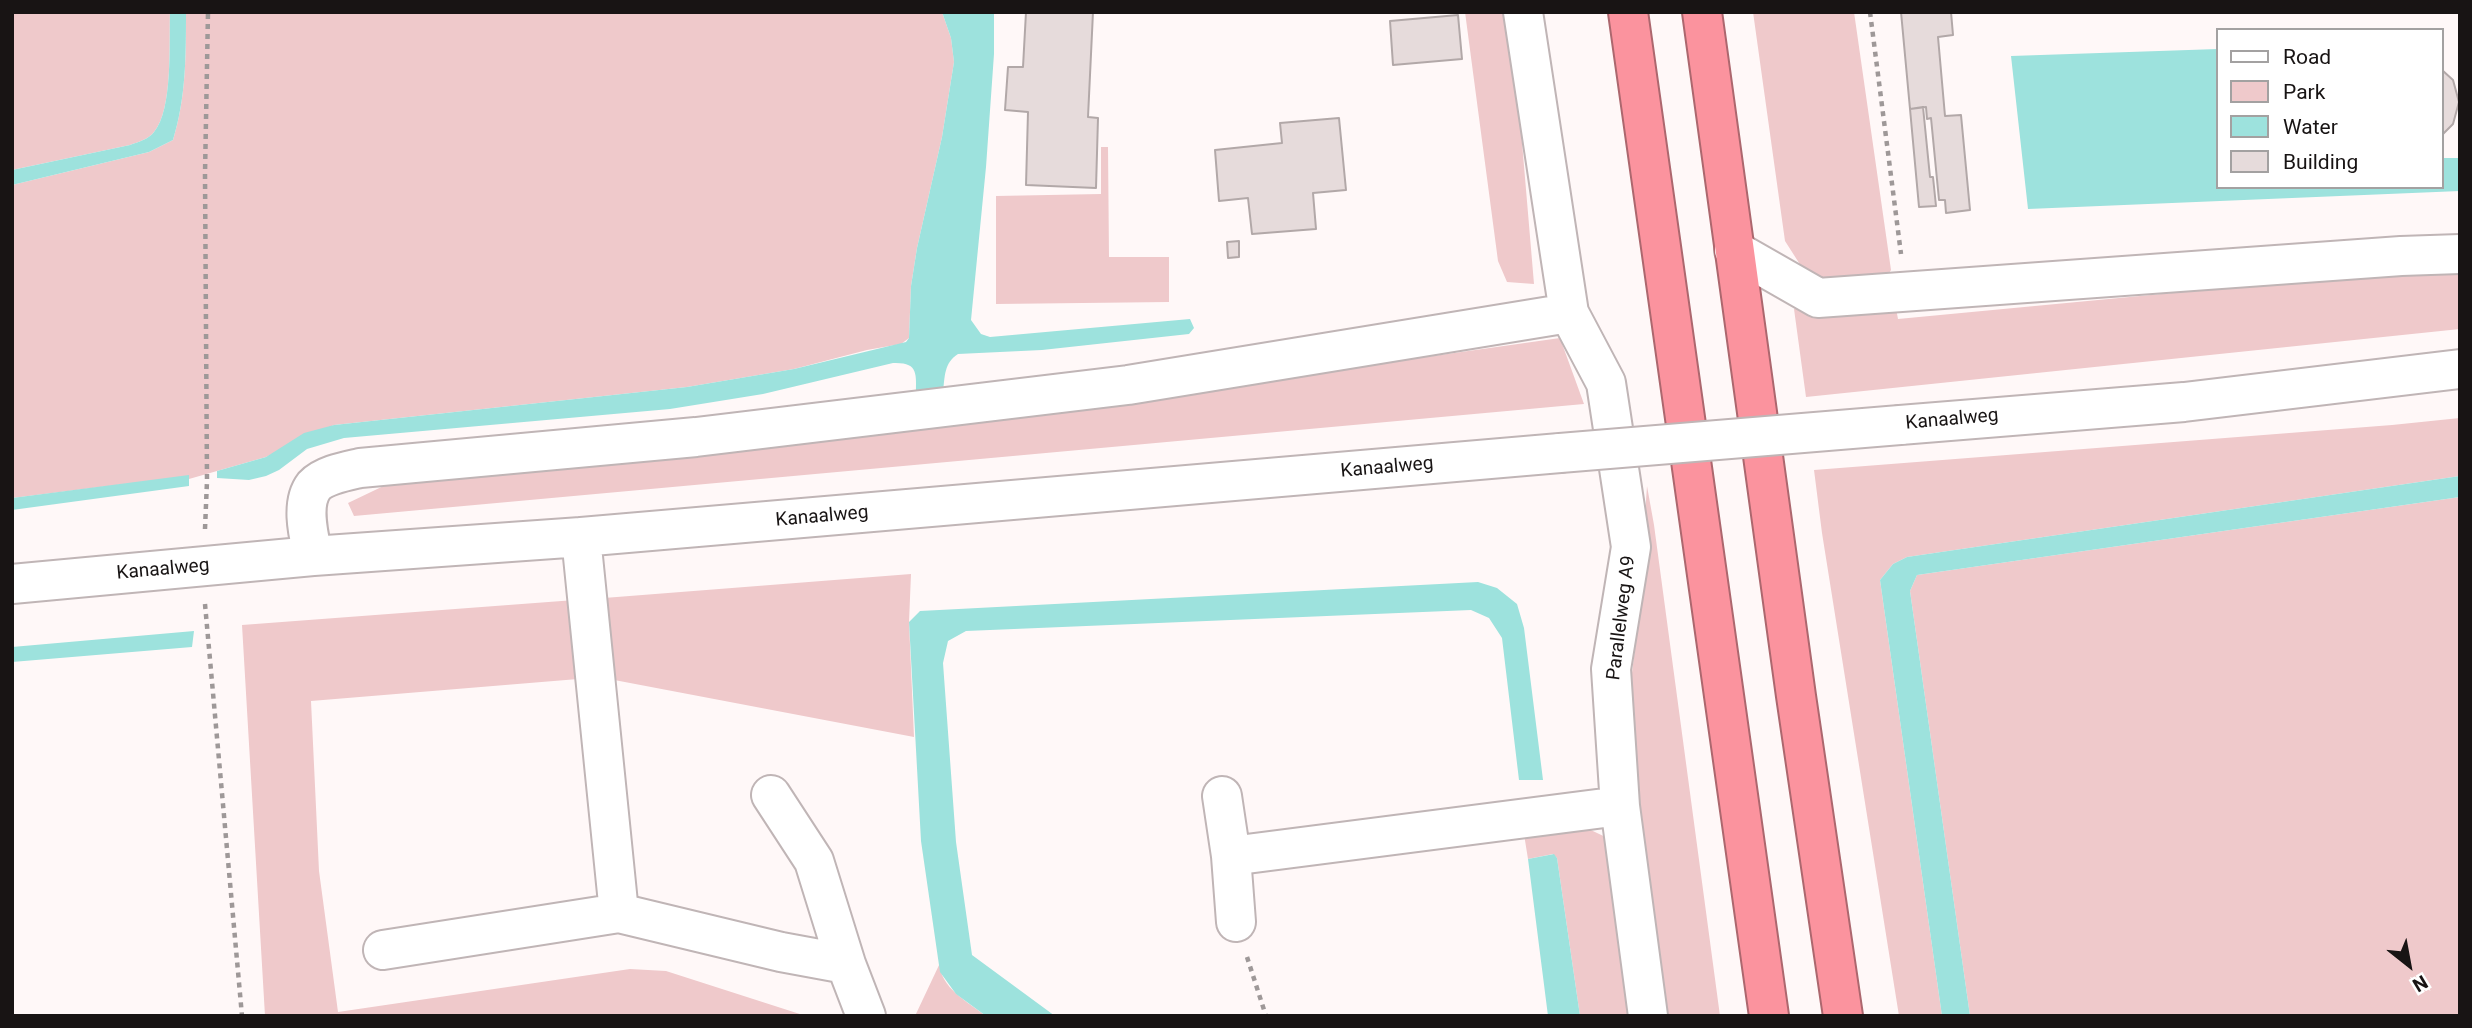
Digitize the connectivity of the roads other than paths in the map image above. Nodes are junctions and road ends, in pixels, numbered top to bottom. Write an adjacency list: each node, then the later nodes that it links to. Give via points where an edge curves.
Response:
1 (1523, 12): 6 (street, Parallelweg A9)
2 (1628, 12): 21 (highway)
3 (1702, 12): 4 (highway)
4 (1734, 250): 5 (street, via 1818,298); 22 (highway)
5 (2460, 254)
6 (1569, 313): 9 (street, via 1114,387 696,437 360,468 315,486 308,502 307,530); 13 (street, Parallelweg A9, via 1606,383 1631,547 1611,669)
7 (2460, 369): 8 (street, Kanaalweg, bridge, via 2184,402)
8 (581, 537): 9 (street, Kanaalweg); 15 (street)
9 (313, 556): 10 (street, Kanaalweg)
10 (12, 584)
11 (771, 795): 18 (street, via 814,861)
12 (1222, 796): 14 (street)
13 (1620, 806): 14 (street); 20 (street, Parallelweg A9)
14 (1231, 856): 16 (street)
15 (619, 913): 17 (street); 18 (street)
16 (1236, 922)
17 (383, 950)
18 (846, 964): 19 (street)
19 (866, 1016)
20 (1648, 1016)
21 (1769, 1016)
22 (1843, 1016)

